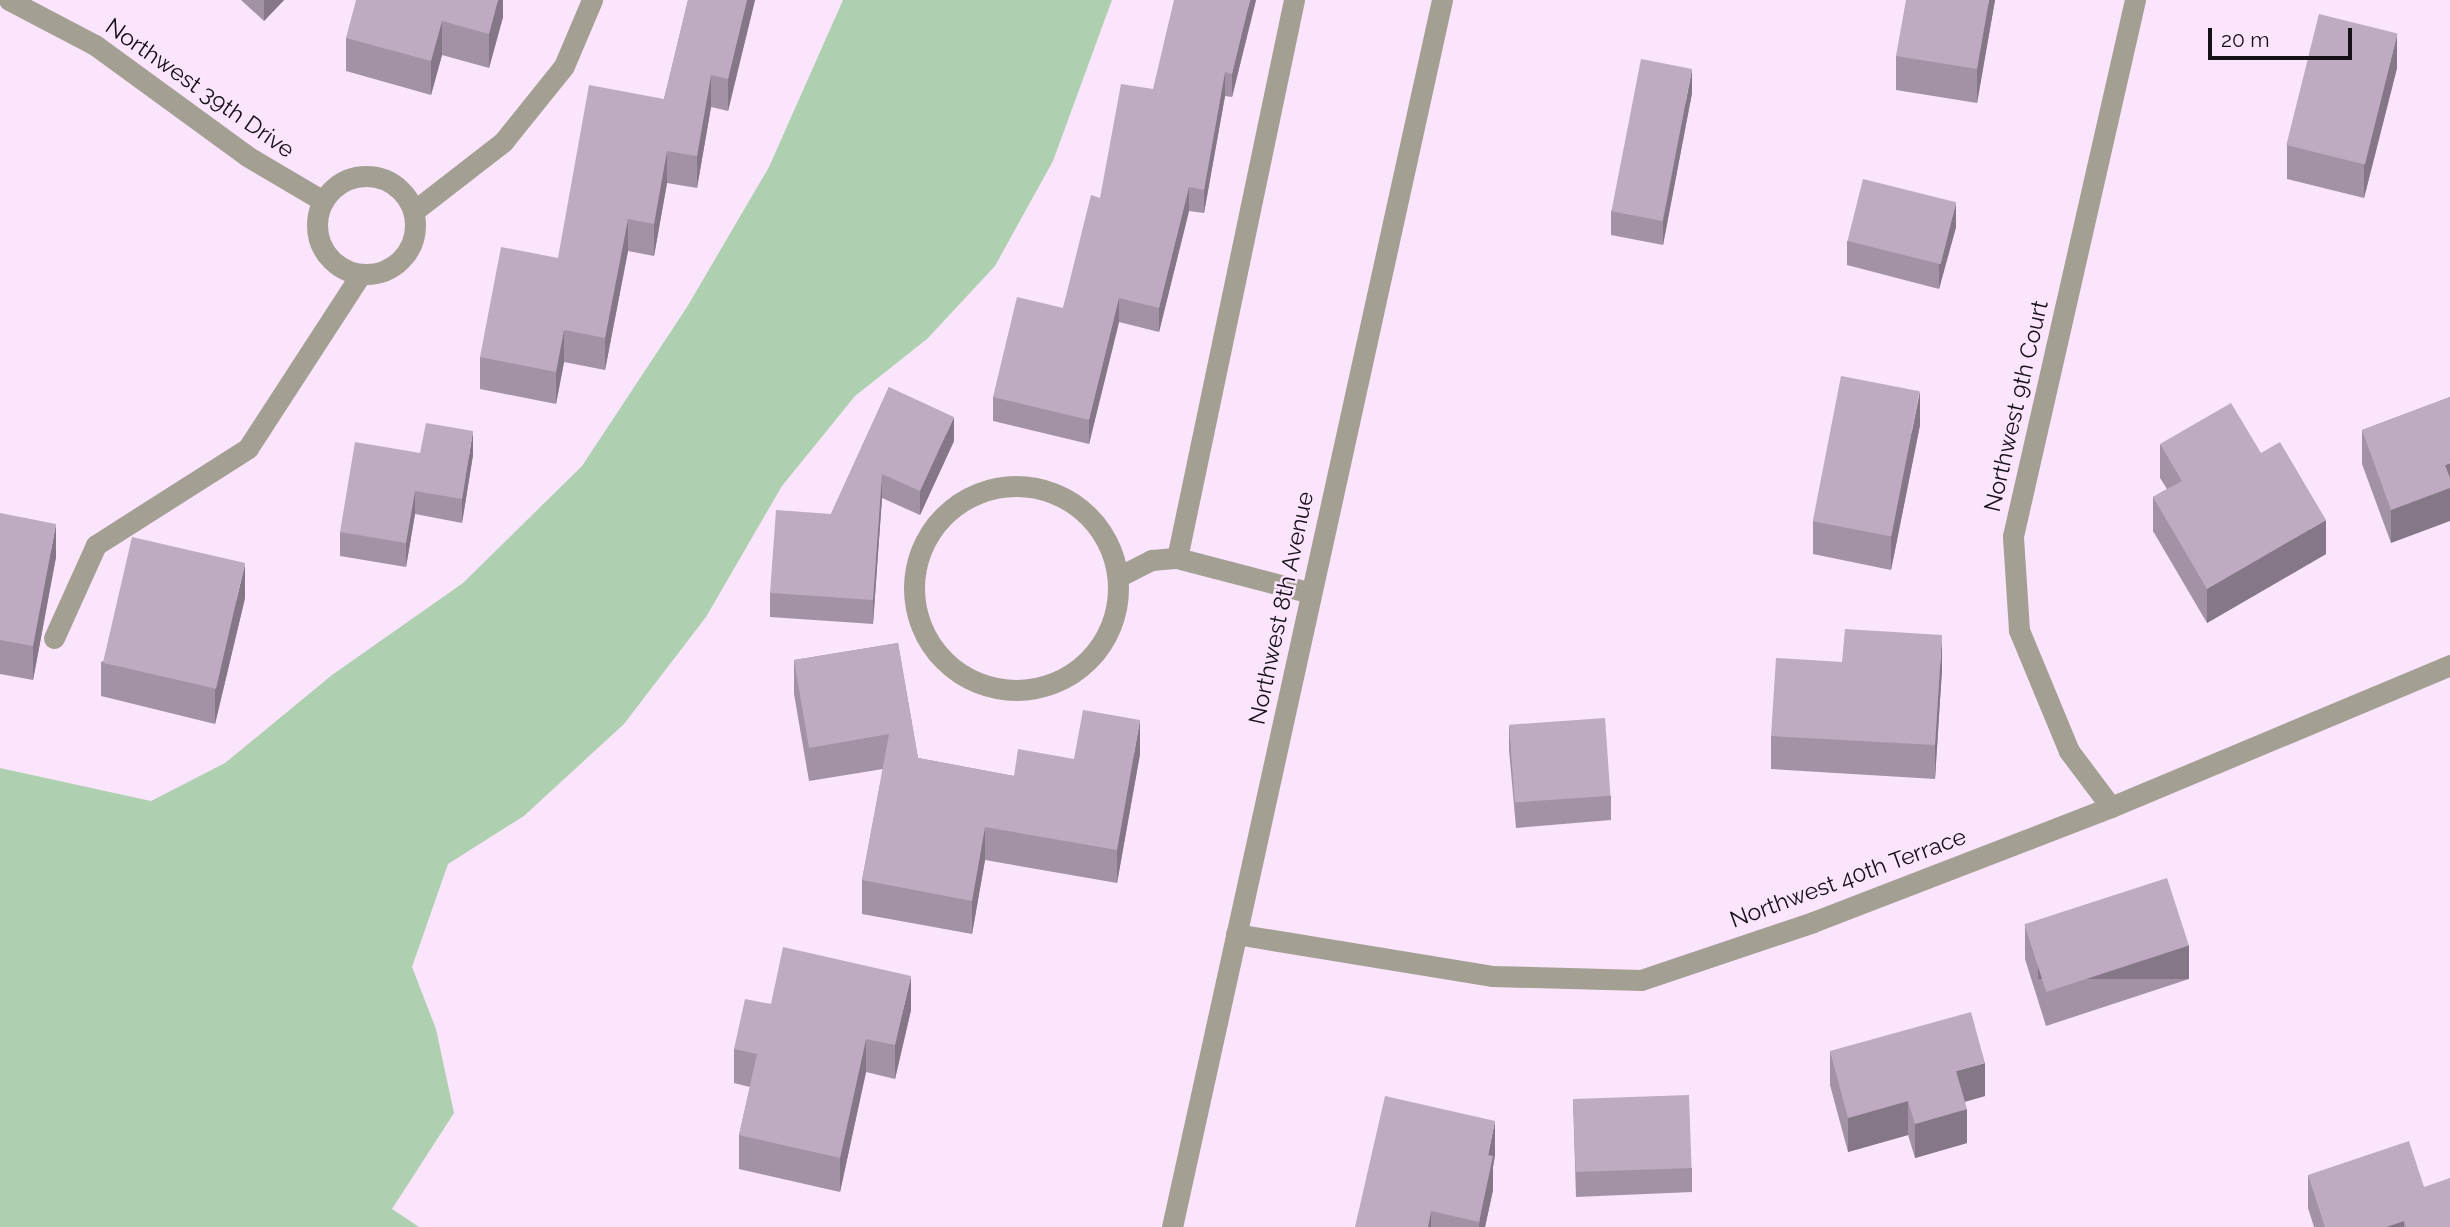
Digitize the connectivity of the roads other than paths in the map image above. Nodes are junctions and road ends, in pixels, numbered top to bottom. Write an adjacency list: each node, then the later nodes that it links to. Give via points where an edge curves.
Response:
1 (9, 0): 6 (street, Northwest 39th Drive, via 95,45 247,156)
2 (592, 0): 7 (street, via 564,66 503,142)
3 (1294, 0): 9 (street)
4 (1442, 0): 11 (street, Northwest 8th Avenue)
5 (2136, 0): 14 (street, Northwest 9th Court, via 2013,536 2019,629 2069,751)
6 (323, 201): 7 (street, via 352,177 372,176 398,188); 8 (street, via 317,219 319,239 328,256 343,269)
7 (414, 211): 8 (street, via 410,249 388,268)
8 (361, 274): 12 (street, via 248,448 96,545)
9 (1177, 558): 10 (street, via 1152,560); 11 (street)
10 (1118, 577): 10 (street, via 1101,531 1065,497 1041,489 992,488 948,511 932,530 920,552 915,605 939,656 961,675 987,686 1043,687 1070,675 1092,657 1116,606)
11 (1311, 593): 15 (street, Northwest 8th Avenue)
12 (54, 638)
13 (2450, 665): 14 (street, Northwest 40th Terrace)
14 (2111, 807): 15 (street, Northwest 40th Terrace, via 1813,922 1641,980 1492,976)
15 (1236, 934): 16 (street, Northwest 8th Avenue)
16 (1172, 1227)

